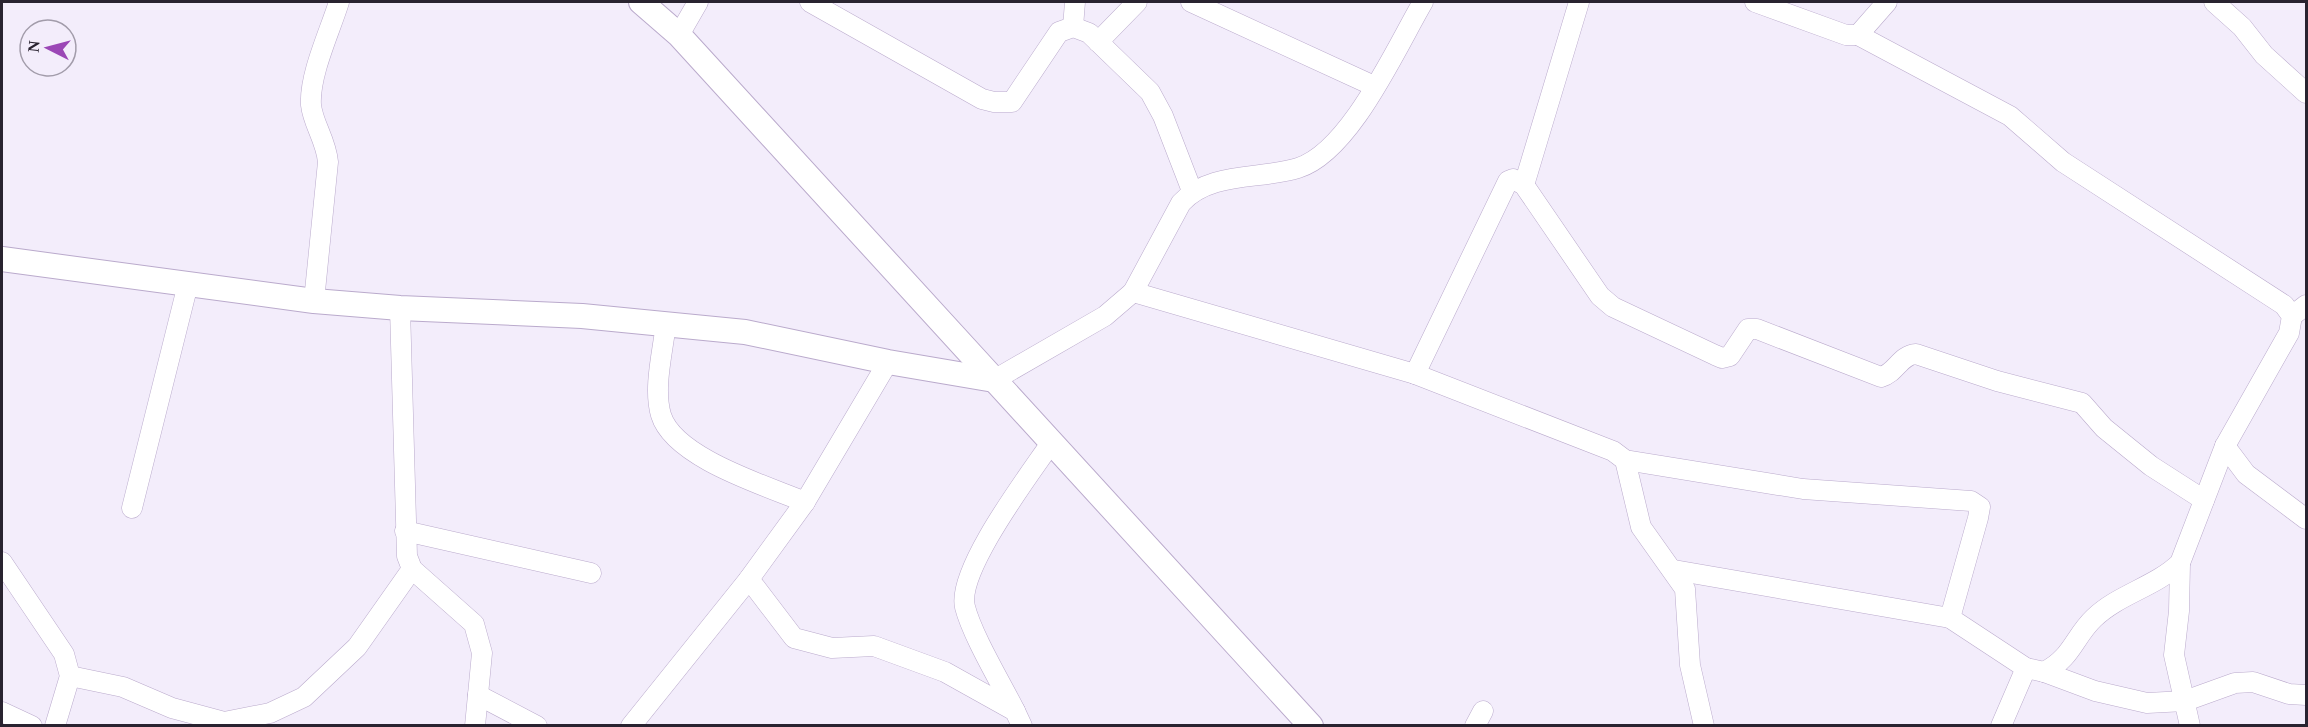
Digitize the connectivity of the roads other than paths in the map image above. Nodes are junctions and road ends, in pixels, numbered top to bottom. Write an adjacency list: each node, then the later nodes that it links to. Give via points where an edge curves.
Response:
1 (339, 2): 24 (street, via 311,88 311,107 326,145 328,162)
2 (641, 2): 14 (street)
3 (698, 2): 14 (street)
4 (810, 2): 13 (street, via 982,99 994,102 1012,102 1059,32)
5 (1075, 2): 13 (street)
6 (1137, 2): 16 (street)
7 (1191, 2): 17 (street)
8 (1423, 2): 17 (street)
9 (1579, 2): 19 (street)
10 (1755, 2): 15 (street, via 1846,35)
11 (1887, 2): 15 (street)
12 (2214, 2): 18 (street)
13 (1073, 27): 16 (street, via 1089,33)
14 (679, 35): 30 (street)
15 (1858, 35): 26 (street, via 2010,116 2063,162)
16 (1098, 42): 20 (street, via 1150,92)
17 (1374, 86): 20 (street, via 1352,125 1334,146 1300,168)
18 (2307, 93)
19 (1524, 185): 29 (street, via 1513,179 1508,181); 34 (street, via 1600,296 1613,307 1715,355 1730,356 1748,329 1757,329 1881,377 1889,375 1905,357 1916,354 2082,403 2104,428 2151,466)
20 (1192, 191): 23 (street, via 1181,203)
21 (2, 259): 22 (street)
22 (188, 284): 24 (street); 36 (street)
23 (1133, 292): 29 (street); 30 (street, via 1105,316)
24 (314, 301): 25 (street)
25 (400, 308): 27 (street); 38 (street)
26 (2299, 311): 32 (street)
27 (666, 323): 28 (street, via 745,332); 35 (street, via 658,396 661,417 686,447 721,468)
28 (888, 363): 30 (street); 35 (street)
29 (1415, 374): 33 (street, via 1613,451)
30 (994, 380): 31 (street)
31 (1051, 442): 52 (street, via 1005,510 966,580 964,606); 58 (street)
32 (2225, 446): 34 (street); 37 (street, via 2246,474)
33 (1625, 460): 42 (street, via 1641,527 1656,552); 45 (street, via 1803,489 1971,501 1980,507)
34 (2204, 500): 40 (street)
35 (805, 502): 44 (street)
36 (132, 508)
37 (2307, 519)
38 (405, 531): 41 (street); 43 (street)
39 (2, 562): 47 (street, via 64,654)
40 (2180, 562): 46 (street, via 2168,575 2109,606 2093,619 2060,664); 50 (street, via 2174,655)
41 (412, 570): 47 (street, via 357,647 304,697 270,713 224,722 172,708 123,687); 48 (street, via 474,624 482,653)
42 (1674, 570): 45 (street); 59 (street, via 1685,588 1690,665)
43 (591, 573)
44 (749, 579): 52 (street, via 794,638 832,648 874,646 945,672); 57 (street)
45 (1950, 618): 46 (street)
46 (2035, 670): 50 (street, via 2095,691 2147,703); 60 (street)
47 (70, 676): 54 (street)
48 (478, 695): 55 (street); 56 (street)
49 (2307, 695): 50 (street, via 2289,694 2253,682 2235,683)
50 (2185, 701): 61 (street)
51 (2, 712): 53 (street)
52 (1019, 718)
53 (32, 726)
54 (55, 726)
55 (475, 726)
56 (537, 726)
57 (631, 726)
58 (1311, 726)
59 (1704, 726)
60 (2001, 726)
61 (2190, 726)

